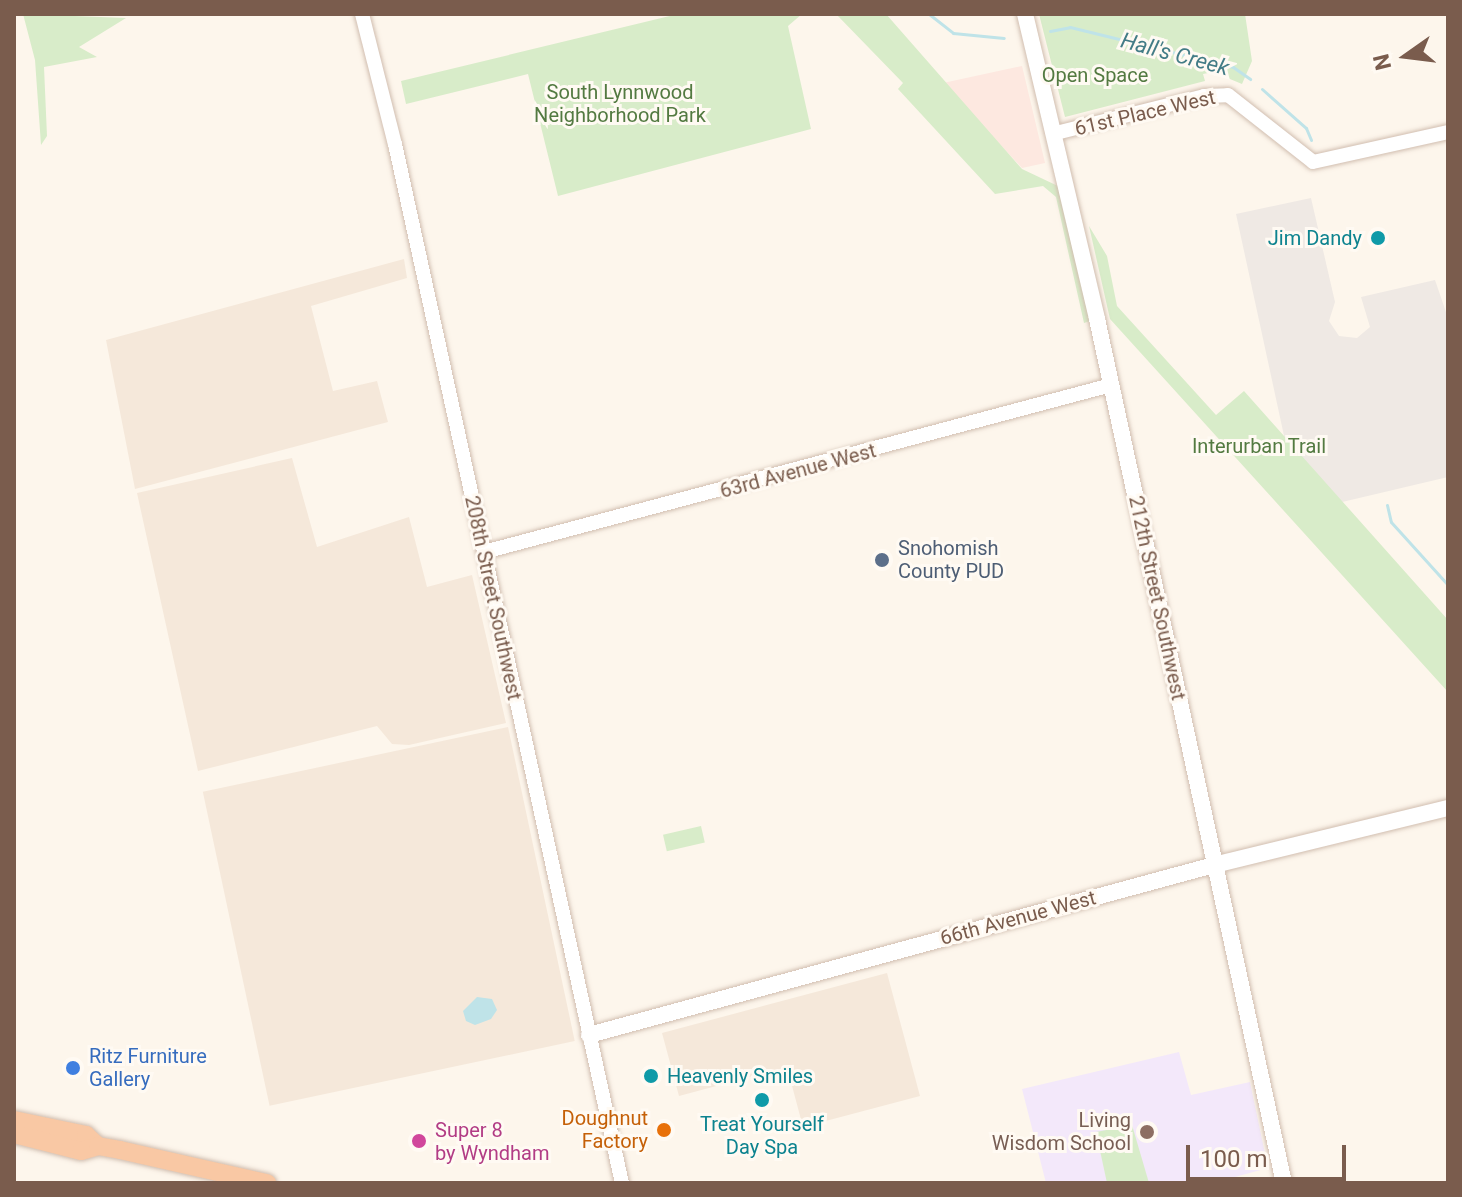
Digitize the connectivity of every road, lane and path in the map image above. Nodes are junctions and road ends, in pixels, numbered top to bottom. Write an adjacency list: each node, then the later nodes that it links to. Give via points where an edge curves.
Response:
1 (362, 14): 6 (street, 208th Street Southwest)
2 (1025, 14): 4 (main road, 212th Street Southwest)
3 (1448, 132): 4 (street, 61st Place West, via 1313,162 1228,95 1204,96)
4 (1056, 133): 5 (main road, 212th Street Southwest)
5 (1111, 385): 6 (street, 63rd Avenue West); 8 (main road, 212th Street Southwest)
6 (484, 552): 9 (street, 208th Street Southwest)
7 (1448, 808): 8 (main road, 66th Avenue West)
8 (1214, 865): 9 (main road, 66th Avenue West); 15 (main road, 212th Street Southwest)
9 (589, 1035): 14 (street, 208th Street Southwest)
10 (14, 1120): 12 (highway, via 86,1135)
11 (14, 1134): 12 (highway, via 81,1151)
12 (98, 1146): 13 (highway)
13 (267, 1183)
14 (622, 1183)
15 (1284, 1183)

